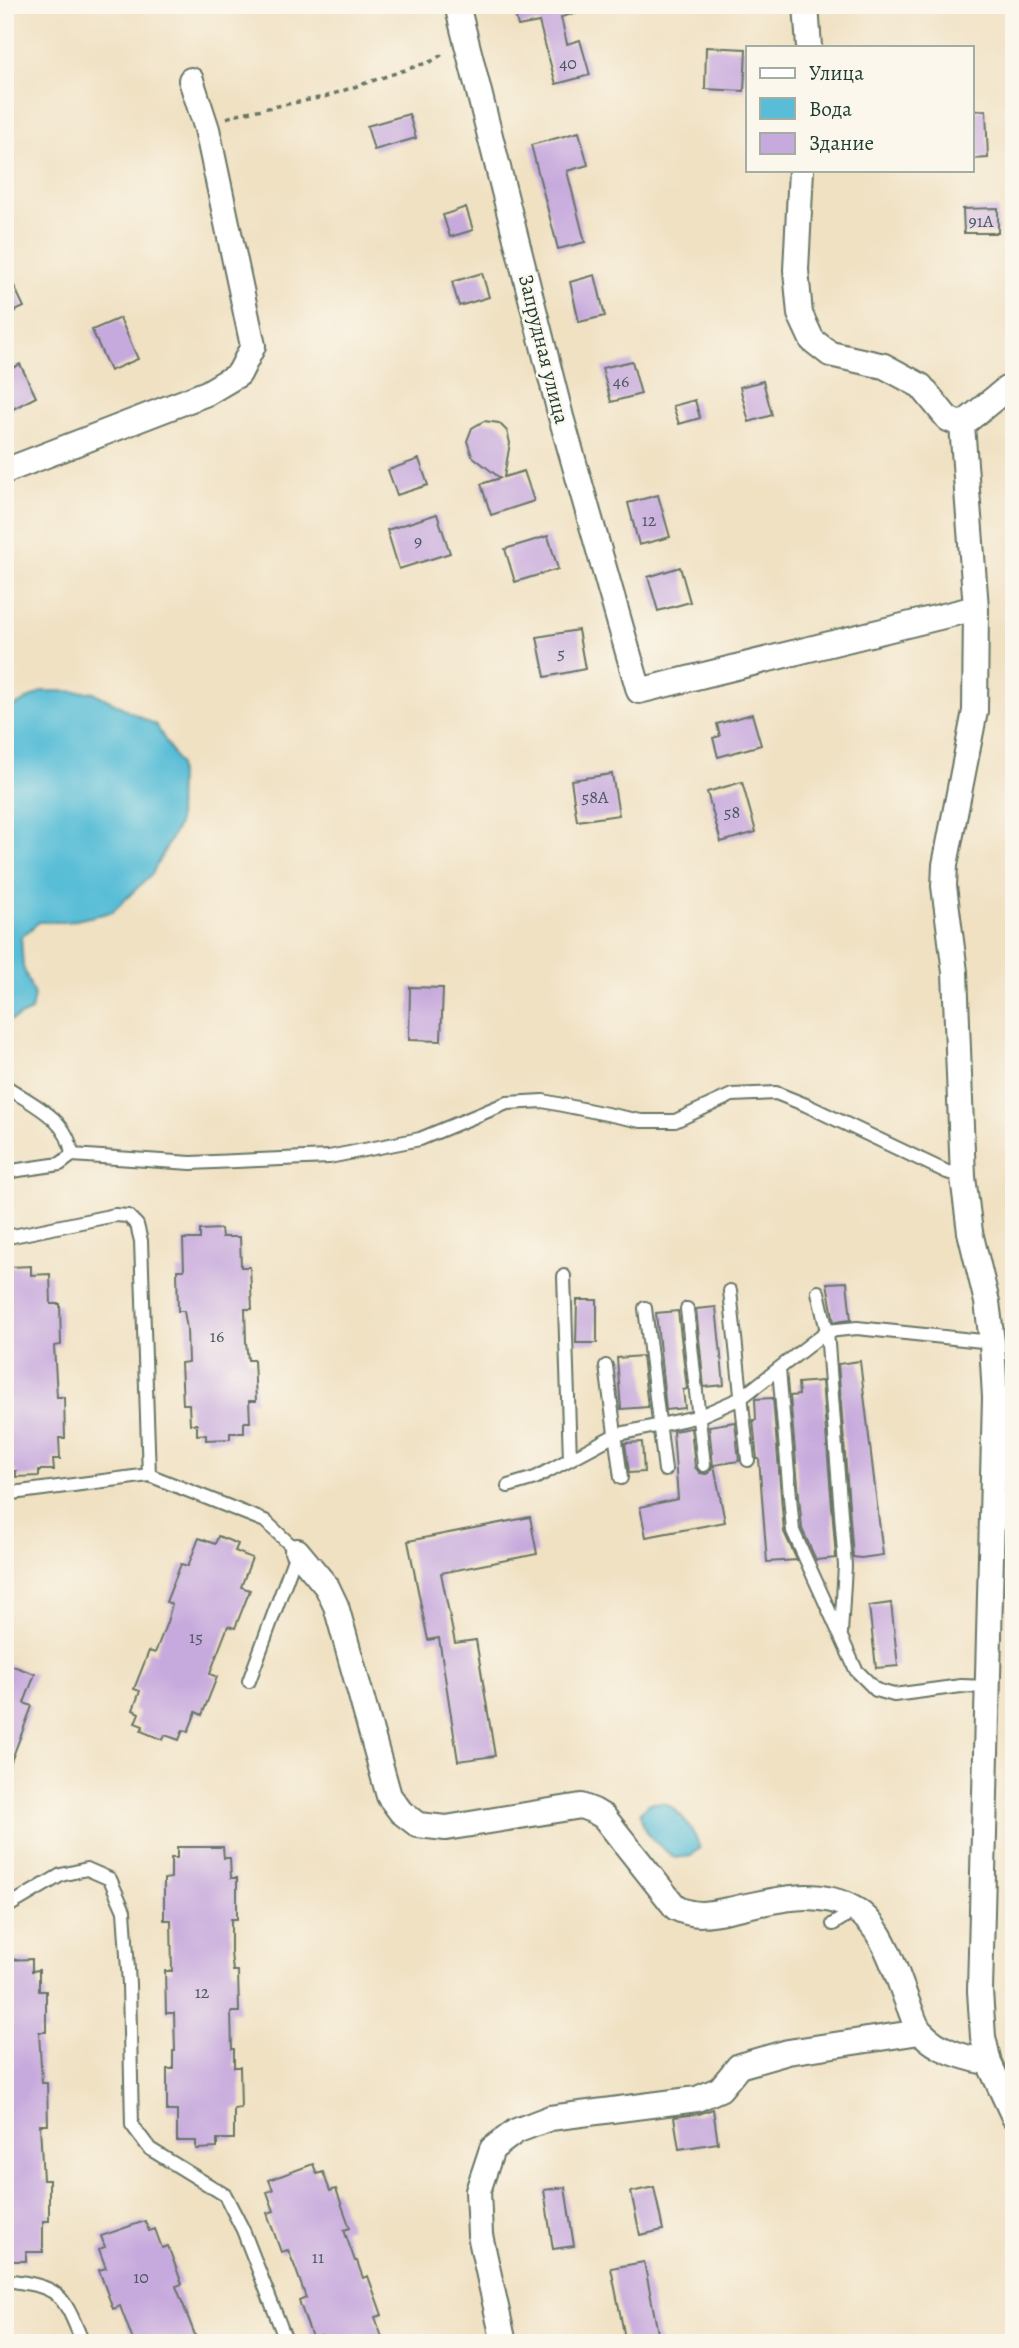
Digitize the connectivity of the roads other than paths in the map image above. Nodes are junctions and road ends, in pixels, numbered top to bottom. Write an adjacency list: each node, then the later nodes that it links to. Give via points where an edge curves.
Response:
1 (457, 5): 9 (street, Запрудная улица, via 561,417 639,691)
2 (806, 5): 3 (street)
3 (809, 46)
4 (191, 80): 8 (street, via 207,129 253,346 239,374 207,393)
5 (800, 172): 7 (street, via 796,271 800,314 812,340 831,354 884,366 921,386 948,419)
6 (1014, 387): 7 (street)
7 (962, 425): 9 (street)
8 (5, 471)
9 (976, 608): 13 (street, via 975,711 944,887 954,972)
10 (5, 1086): 11 (lane, via 56,1120 71,1144)
11 (72, 1155): 12 (lane, via 60,1164); 13 (lane, via 191,1163 329,1157 419,1139 507,1103 542,1101 641,1121 675,1121 732,1096 776,1093)
12 (5, 1172)
13 (963, 1177): 21 (street)
14 (8, 1237): 32 (lane, via 115,1215 128,1216 137,1225)
15 (564, 1276): 28 (lane)
16 (730, 1291): 24 (lane)
17 (818, 1292): 20 (lane)
18 (645, 1308): 26 (lane)
19 (687, 1309): 25 (lane)
20 (827, 1331): 21 (lane, via 857,1328); 23 (lane); 37 (lane, via 845,1566)
21 (992, 1342): 39 (street)
22 (606, 1366): 27 (lane)
23 (779, 1369): 24 (lane); 37 (lane, via 793,1531)
24 (741, 1398): 25 (lane); 29 (lane)
25 (700, 1416): 26 (lane); 30 (lane)
26 (659, 1426): 27 (lane); 31 (lane)
27 (615, 1435): 28 (lane); 33 (lane)
28 (570, 1459): 34 (lane)
29 (748, 1460)
30 (704, 1465)
31 (665, 1470)
32 (149, 1475): 35 (lane); 36 (lane, via 265,1521)
33 (621, 1478)
34 (508, 1486)
35 (5, 1494)
36 (298, 1551): 38 (lane); 41 (street, via 336,1606 389,1796 418,1825 446,1828 581,1806 604,1817 676,1908 686,1913 705,1915 811,1896)
37 (841, 1635): 39 (lane, via 856,1670 876,1690 894,1695)
38 (249, 1681)
39 (989, 1687): 44 (street, via 980,1991)
40 (5, 1909): 48 (lane, via 61,1875 88,1869 110,1879 124,1911 132,2125 150,2150 225,2194)
41 (855, 1909): 42 (lane); 43 (street, via 879,1932)
42 (833, 1924)
43 (920, 2032): 44 (street, via 953,2054); 49 (street, via 788,2052 739,2066 720,2089 697,2099 550,2118 516,2130 492,2149 478,2191 480,2235)
44 (989, 2063): 45 (street)
45 (1014, 2117)
46 (5, 2280): 47 (lane, via 57,2292)
47 (83, 2343)
48 (287, 2343)
49 (505, 2343)

